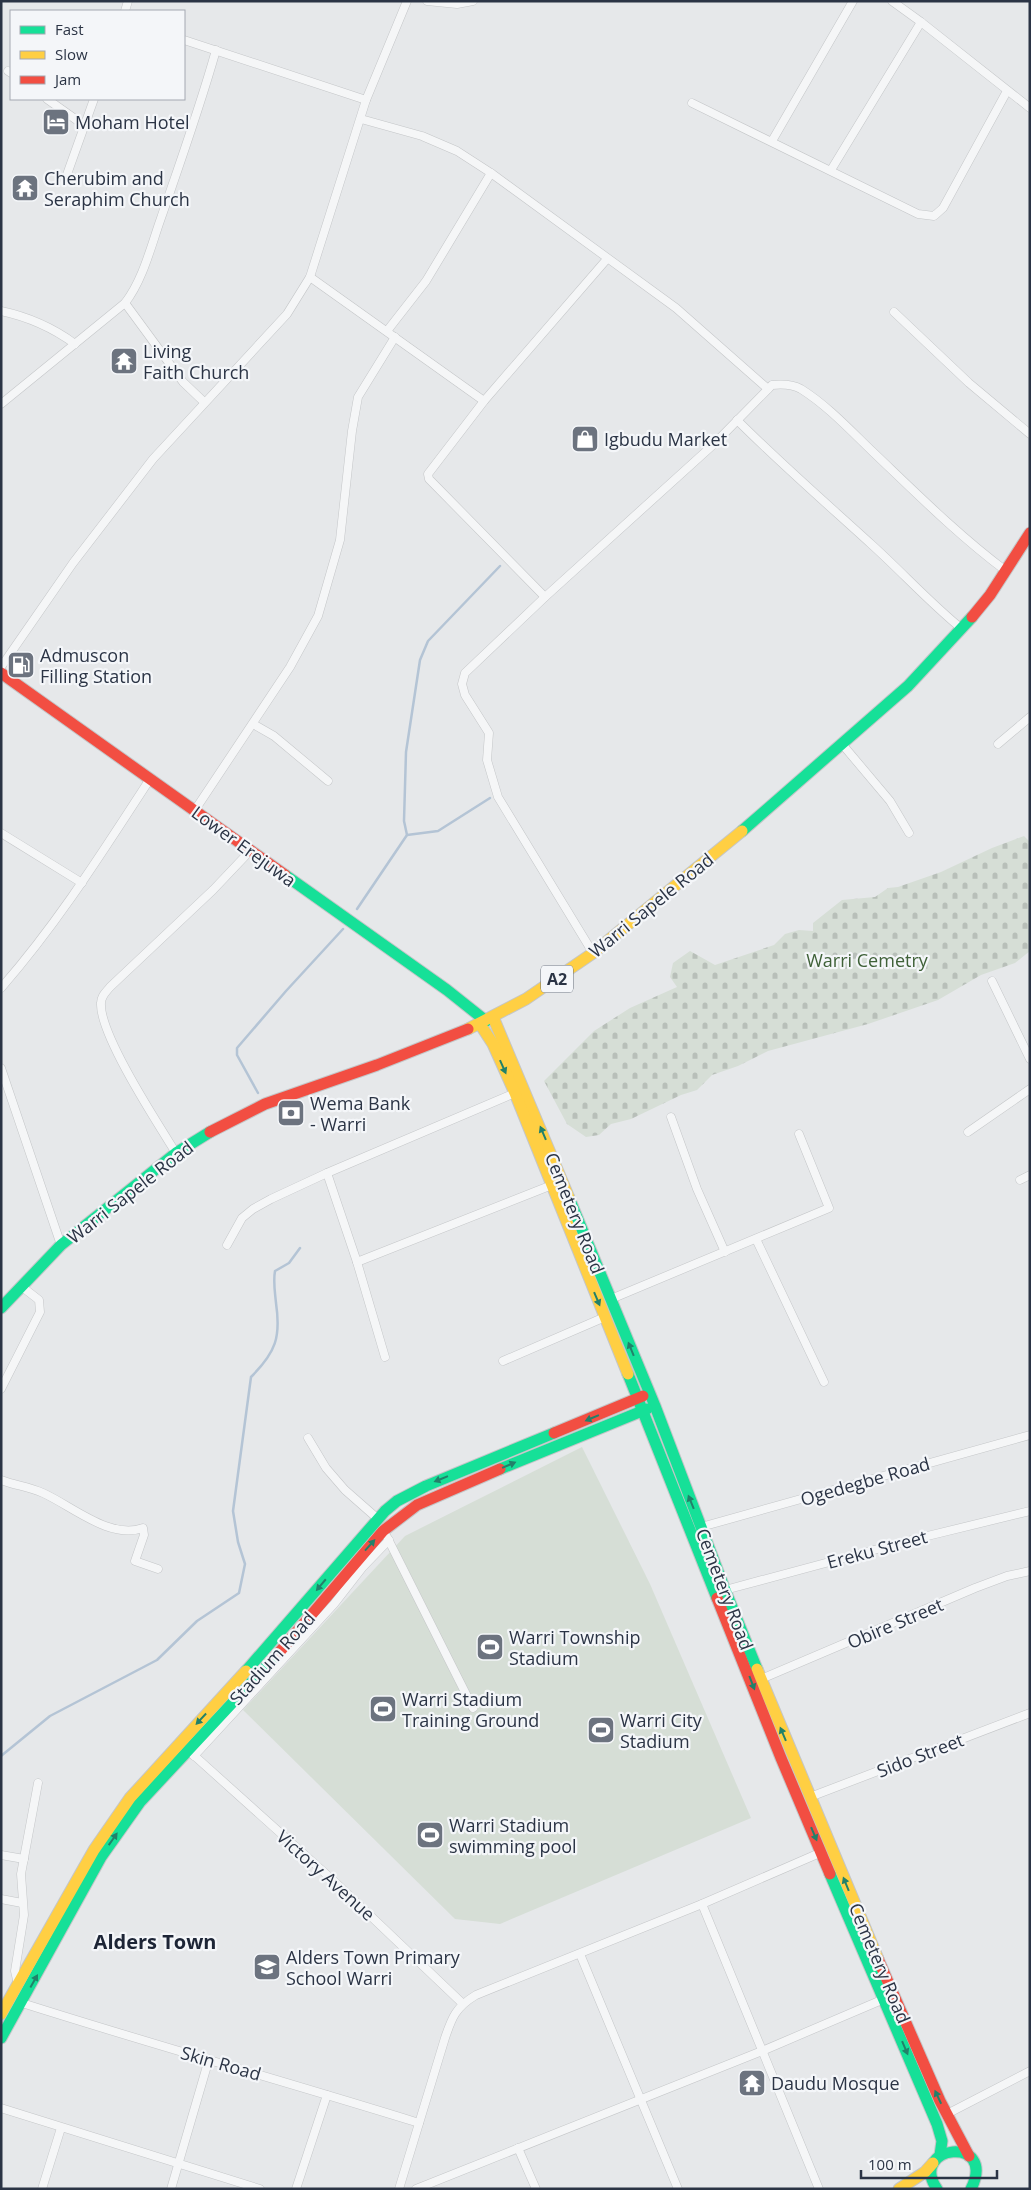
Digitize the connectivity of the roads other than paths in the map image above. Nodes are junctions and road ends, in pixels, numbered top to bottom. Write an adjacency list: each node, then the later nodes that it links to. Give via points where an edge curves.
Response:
1 (407, 1): 12 (street)
2 (427, 1): 3 (street, via 457,4)
3 (472, 1)
4 (853, 1): 17 (street)
5 (892, 1): 6 (street)
6 (921, 22): 9 (street); 18 (street)
7 (185, 40): 8 (street)
8 (216, 50): 12 (street); 23 (street, via 149,251 132,294)
9 (1007, 91): 14 (street); 18 (street, via 943,208 934,216 918,214)
10 (48, 100): 16 (street)
11 (94, 100): 16 (street)
12 (366, 100): 15 (street)
13 (692, 103): 17 (street)
14 (1030, 108)
15 (360, 119): 19 (street, via 422,136 456,151); 22 (street)
16 (85, 126): 20 (street)
17 (772, 141): 18 (street)
18 (831, 170)
19 (491, 173): 21 (street); 26 (street, via 431,274)
20 (65, 180)
21 (607, 259): 29 (street, via 676,308); 30 (street)
22 (310, 277): 26 (street); 31 (street, via 287,314)
23 (125, 303): 28 (street); 31 (street, via 183,382)
24 (1, 311): 28 (street, via 24,316 55,329)
25 (894, 312): 34 (street, via 969,383)
26 (387, 331): 27 (street)
27 (395, 337): 30 (street); 42 (street, via 358,396 340,540 318,616)
28 (75, 344): 32 (street)
29 (768, 389): 33 (street); 36 (street, via 784,384 799,388 828,409 931,508)
30 (484, 401): 37 (street, via 427,477)
31 (204, 402): 39 (street, via 115,507)
32 (1, 404)
33 (737, 420): 37 (street); 38 (street)
34 (1030, 434)
35 (1030, 533): 36 (main road, Warri Sapele Road / A2)
36 (1006, 571): 38 (main road, Warri Sapele Road / A2)
37 (545, 597): 52 (street, via 465,673 462,684 465,696 489,733 487,760 498,797)
38 (962, 629): 43 (main road, Warri Sapele Road / A2, via 908,686)
39 (1, 666)
40 (1, 673): 45 (main road, Lower Erejuwa)
41 (1030, 717): 44 (street)
42 (253, 724): 46 (street, via 274,736); 47 (street)
43 (842, 744): 49 (street, via 890,801); 52 (main road, Warri Sapele Road / A2)
44 (998, 744)
45 (150, 779): 47 (main road, Lower Erejuwa); 51 (street)
46 (328, 781)
47 (195, 810): 50 (main road, Lower Erejuwa)
48 (1, 833): 51 (street)
49 (909, 833)
50 (250, 851): 55 (main road, Lower Erejuwa); 63 (street, via 110,987 101,1002 107,1030 122,1062)
51 (82, 883): 54 (street, via 32,952)
52 (593, 953): 55 (main road, Warri Sapele Road / A2, via 534,994)
53 (992, 981): 56 (street)
54 (1, 988)
55 (486, 1021): 59 (main road, Cemetery Road, one-way to 59); 63 (main road, Warri Sapele Road / A2, via 377,1065 264,1104); 74 (main road, Cemetery Road, one-way to 55)
56 (1030, 1059)
57 (1, 1068): 69 (street)
58 (1030, 1088): 61 (street)
59 (515, 1093): 64 (street); 67 (main road, Cemetery Road)
60 (671, 1117): 71 (street, via 697,1189)
61 (968, 1132)
62 (799, 1134): 68 (street, via 829,1208)
63 (176, 1153): 69 (main road, Warri Sapele Road / A2)
64 (326, 1173): 70 (street, via 253,1209 242,1218); 72 (street)
65 (1030, 1175): 66 (street)
66 (1020, 1180)
67 (552, 1185): 72 (street); 76 (main road, Cemetery Road, one-way to 76)
68 (756, 1239): 71 (street); 79 (street)
69 (62, 1245): 73 (main road, Warri Sapele Road / A2)
70 (227, 1245)
71 (725, 1252): 74 (street)
72 (357, 1262): 77 (street)
73 (21, 1286): 75 (main road, Warri Sapele Road / A2); 80 (street, via 39,1300 40,1312)
74 (611, 1299): 81 (main road, Cemetery Road, one-way to 74)
75 (1, 1308)
76 (605, 1316): 78 (street); 82 (main road, Cemetery Road)
77 (385, 1357)
78 (503, 1361)
79 (824, 1382)
80 (1, 1389)
81 (650, 1393): 82 (main road, Stadium Road); 83 (main road, Cemetery Road)
82 (637, 1399): 84 (main road, Cemetery Road); 89 (main road, Stadium Road, one-way to 89, via 426,1486 397,1501)
83 (655, 1406): 84 (main road, Stadium Road); 90 (main road, Cemetery Road, one-way to 83)
84 (642, 1411): 91 (main road, Stadium Road, one-way to 84, via 417,1505); 101 (main road, Cemetery Road, one-way to 101)
85 (1030, 1435): 90 (street, Ogedegbe Road)
86 (308, 1438): 89 (street, via 326,1468 345,1490)
87 (1, 1480): 92 (street, via 44,1493 113,1528 132,1532 143,1528 144,1535 135,1561)
88 (1030, 1511): 94 (street, Ereku Street)
89 (378, 1519): 108 (main road, Stadium Road, one-way to 108, via 267,1648 130,1798 94,1850)
90 (701, 1527): 94 (main road, Cemetery Road)
91 (386, 1536): 96 (street); 98 (main road, Stadium Road)
92 (158, 1568)
93 (1030, 1571): 95 (street, Obire Street, via 975,1588)
94 (725, 1590): 95 (main road, Cemetery Road)
95 (761, 1679): 100 (main road, Cemetery Road, one-way to 95)
96 (473, 1708)
97 (1030, 1713): 100 (street, Sido Street)
98 (191, 1753): 110 (main road, Stadium Road, one-way to 98, via 101,1857 140,1802); 111 (street, Victory Avenue, via 336,1883)
99 (38, 1784): 103 (street)
100 (810, 1797): 120 (main road, Cemetery Road, one-way to 100)
101 (822, 1852): 106 (street); 109 (main road, Cemetery Road)
102 (1, 1855): 103 (street)
103 (24, 1860): 105 (street)
104 (1, 1899): 105 (street)
105 (22, 1903): 108 (street, via 24,1915 15,1971)
106 (702, 1904): 107 (street); 114 (street)
107 (580, 1954): 111 (street); 118 (street)
108 (18, 1984): 112 (main road, Stadium Road)
109 (884, 1999): 114 (street); 125 (main road, Cemetery Road, one-way to 125, via 942,2137 942,2148)
110 (22, 2003): 113 (main road, Stadium Road); 115 (street, Skin Road)
111 (462, 2003): 121 (street, via 445,2038)
112 (1, 2014)
113 (1, 2038)
114 (762, 2051): 118 (street); 136 (street)
115 (209, 2060): 117 (street, Skin Road); 126 (street)
116 (1030, 2071): 120 (street)
117 (327, 2095): 121 (street, Skin Road); 131 (street)
118 (640, 2100): 123 (street); 135 (street)
119 (1, 2108): 122 (street)
120 (947, 2114): 124 (main road, Cemetery Road)
121 (420, 2123): 132 (street)
122 (61, 2128): 126 (street); 128 (street)
123 (518, 2148): 133 (street); 134 (street)
124 (969, 2156): 125 (main road, via 954,2150); 127 (main road, Cemetery Road)
125 (937, 2158): 137 (main road, via 925,2172); 138 (main road, Cemetery Road, via 931,2174)
126 (180, 2164): 129 (street); 130 (street)
127 (977, 2174): 139 (main road); 140 (street)
128 (42, 2189)
129 (171, 2189)
130 (260, 2189)
131 (296, 2189)
132 (399, 2189)
133 (416, 2189)
134 (536, 2189)
135 (678, 2189)
136 (819, 2189)
137 (899, 2189)
138 (937, 2189)
139 (970, 2189)
140 (979, 2189)

